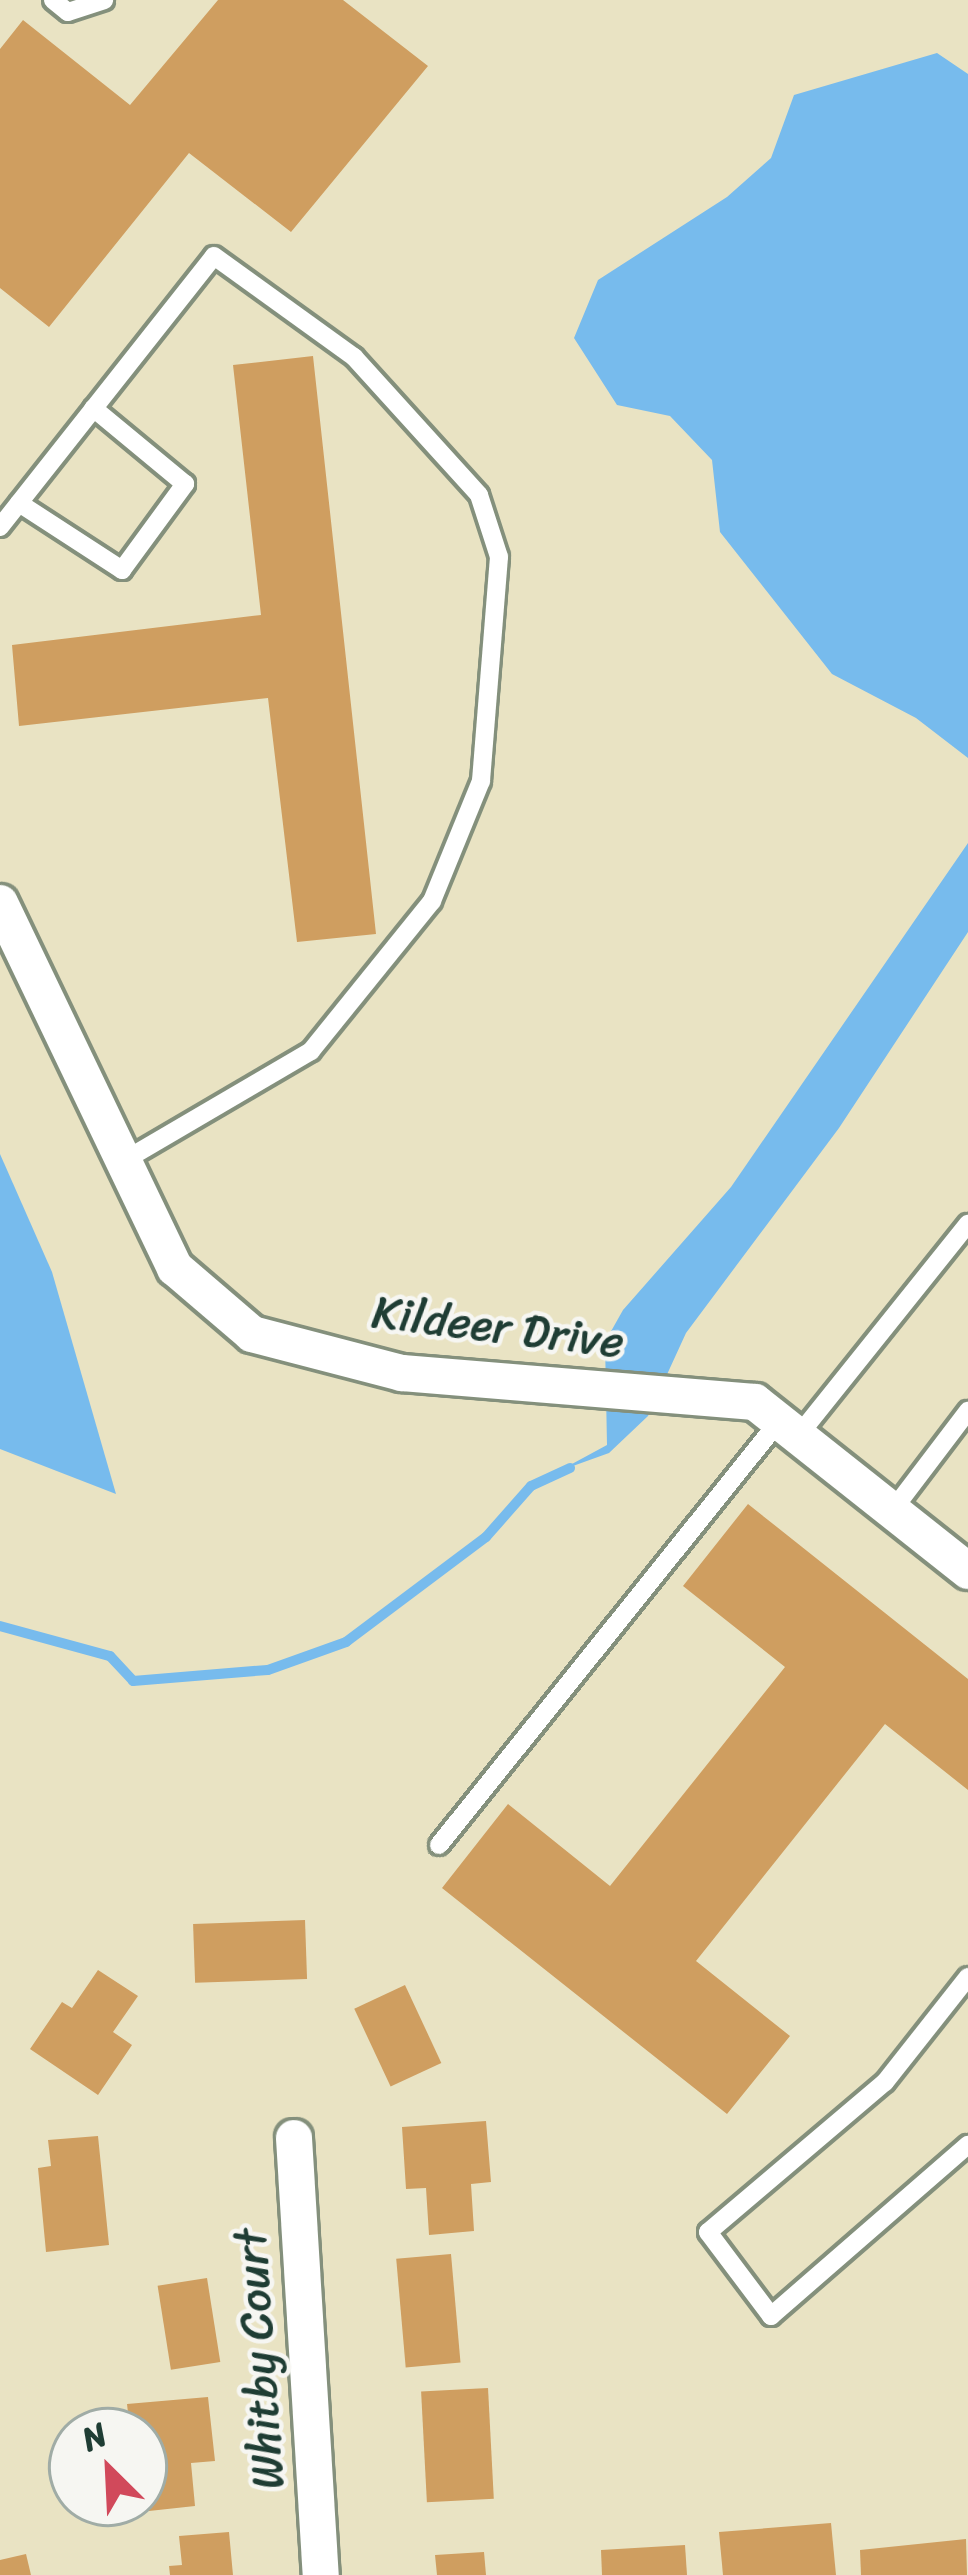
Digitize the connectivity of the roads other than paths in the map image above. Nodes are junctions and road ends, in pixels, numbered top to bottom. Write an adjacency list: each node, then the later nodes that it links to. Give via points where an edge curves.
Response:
1 (53, 0): 2 (lane, via 68,12)
2 (104, 0)
3 (94, 408): 4 (lane); 4 (lane, via 184,484 122,571); 7 (lane, via 214,256 354,357 479,495 499,557 481,781 432,901 311,1051)
4 (20, 503): 5 (lane)
5 (0, 527)
6 (0, 903): 7 (street, Kildeer Drive)
7 (127, 1159): 10 (street, Kildeer Drive, via 176,1268 253,1334 402,1373 755,1402)
8 (968, 1224): 10 (lane)
9 (968, 1411): 11 (lane)
10 (789, 1429): 11 (street, Kildeer Drive); 13 (lane)
11 (892, 1511): 12 (street, Kildeer Drive)
12 (968, 1571)
13 (439, 1845)
14 (968, 1977): 16 (lane, via 886,2081 708,2232 771,2316)
15 (294, 2138): 17 (street, Whitby Court)
16 (968, 2145)
17 (321, 2575)

